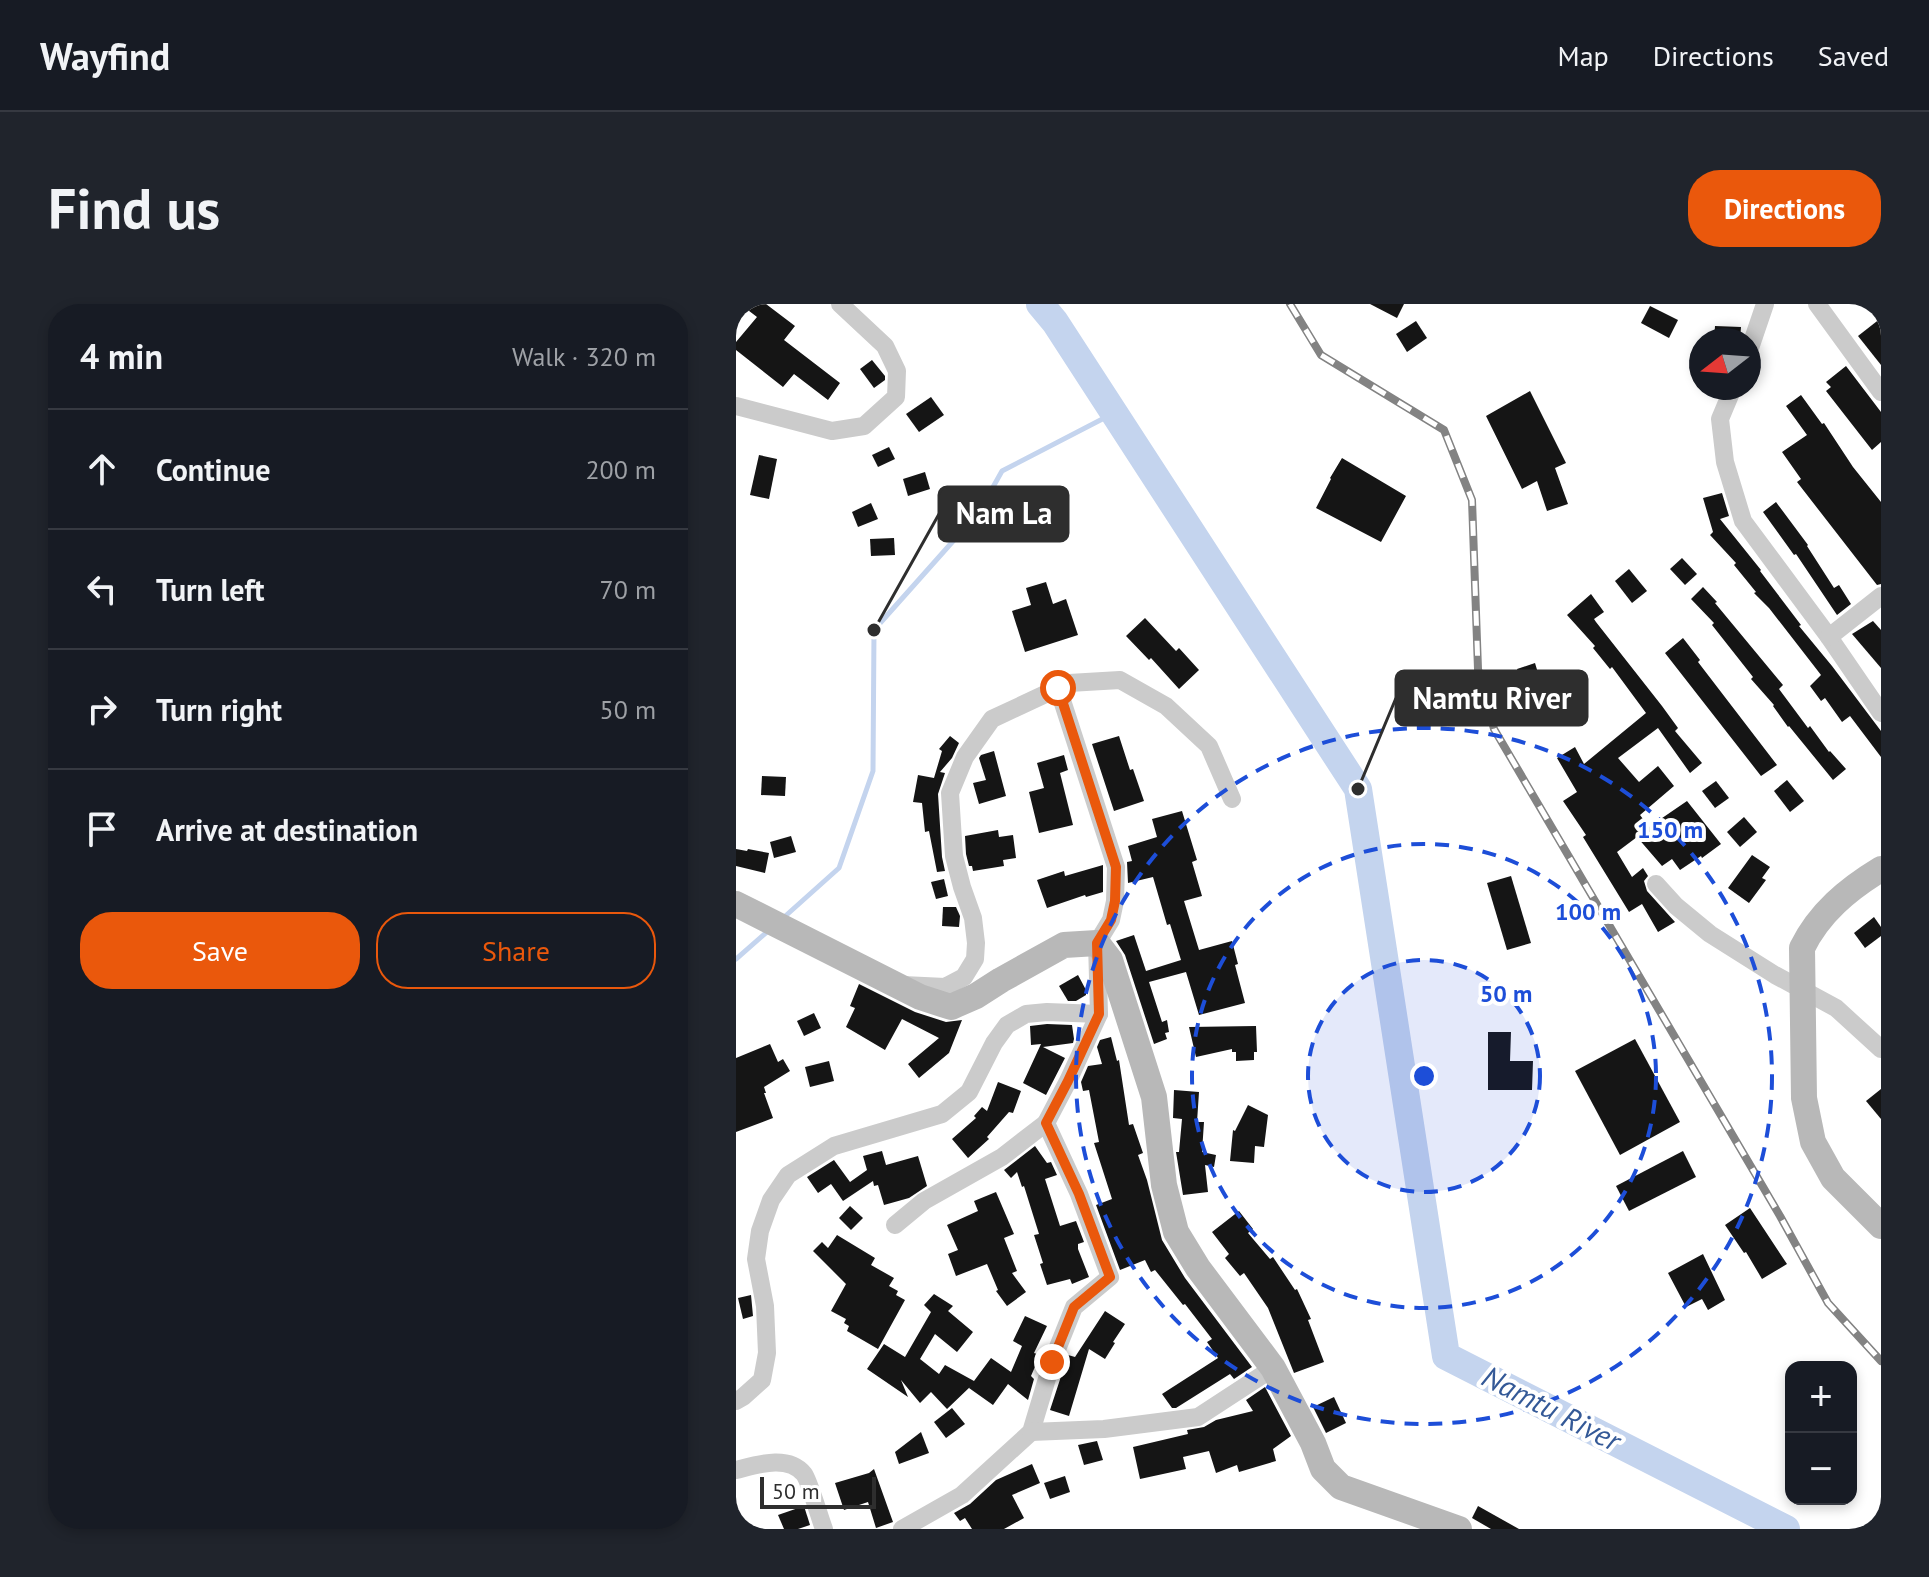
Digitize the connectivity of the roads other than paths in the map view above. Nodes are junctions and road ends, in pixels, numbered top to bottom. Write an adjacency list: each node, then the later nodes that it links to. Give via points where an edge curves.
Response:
1 (840, 304): 7 (street, via 885,346 897,371 896,397 864,426 832,431)
2 (1765, 304): 4 (street)
3 (1817, 304): 5 (street)
4 (1757, 328)
5 (1881, 392)
6 (1728, 400): 9 (street, via 1720,419 1725,462 1743,521)
7 (736, 406)
8 (1881, 596): 9 (street)
9 (1829, 637): 11 (street)
10 (1058, 688): 12 (street, via 1120,680 1166,706 1209,746); 16 (street, via 1116,867 1111,920); 17 (street, via 992,719 965,757 950,793 954,856 973,918 975,959 964,977 945,987)
11 (1881, 713)
12 (1232, 799)
13 (1881, 869): 18 (street, via 1831,906 1812,928 1802,948)
14 (1656, 884): 18 (street, via 1710,934)
15 (736, 904): 17 (street)
16 (1097, 943): 17 (street, via 1064,945 951,1007); 19 (street); 24 (street, via 1110,960 1154,1097 1164,1185 1176,1232)
17 (895, 984)
18 (1802, 990): 20 (street, via 1836,1008); 23 (street, via 1804,1098 1813,1142 1833,1178)
19 (1099, 1014): 21 (street); 25 (street, via 1026,1014 1007,1025 969,1092 942,1114 834,1146 788,1175 771,1200 756,1259 765,1306 762,1380)
20 (1881, 1049)
21 (1046, 1123): 22 (street); 26 (street, via 1110,1277 1074,1307)
22 (895, 1225)
23 (1881, 1226)
24 (1273, 1368): 26 (street, via 1198,1417); 30 (street, via 1323,1469 1341,1487)
25 (736, 1401)
26 (1031, 1432): 29 (street, via 962,1495)
27 (736, 1470): 28 (street, via 787,1463 804,1474)
28 (824, 1529)
29 (902, 1529)
30 (1459, 1529)

